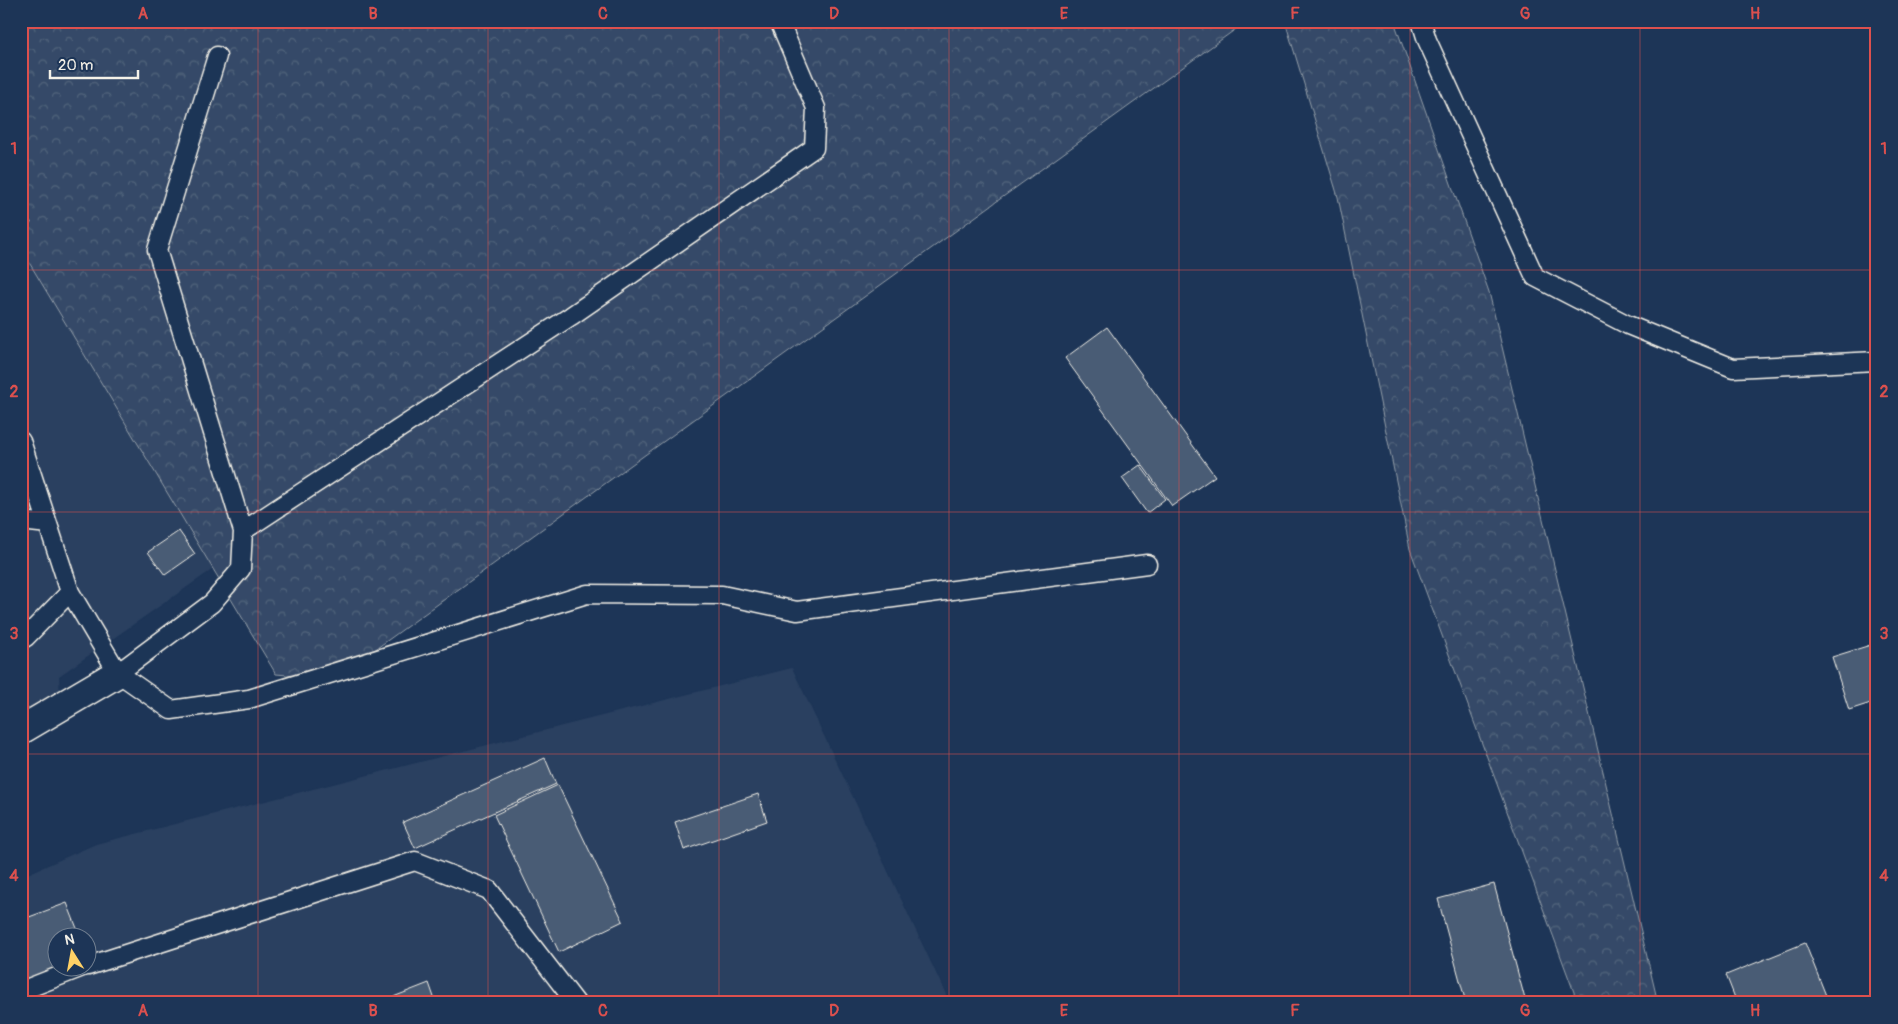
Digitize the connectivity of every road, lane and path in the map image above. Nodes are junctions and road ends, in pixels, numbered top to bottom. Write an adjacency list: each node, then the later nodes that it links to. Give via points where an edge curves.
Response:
1 (780, 21): 8 (lane, via 816,108 814,148 571,316)
2 (1421, 21): 4 (lane, via 1536,276 1628,325 1733,368)
3 (217, 56): 8 (lane, via 157,250)
4 (1877, 361)
5 (21, 441): 7 (lane)
6 (21, 521): 7 (lane)
7 (48, 524): 10 (lane)
8 (243, 531): 12 (lane, via 241,569 212,603)
9 (1147, 564): 12 (lane, via 797,611 722,595 587,594 249,699 172,710)
10 (70, 592): 11 (lane); 12 (lane)
11 (21, 640)
12 (118, 673): 13 (street)
13 (21, 730)
14 (98, 962): 17 (lane, via 415,861 489,890)
15 (60, 976): 16 (lane)
16 (21, 991)
17 (576, 1003)

